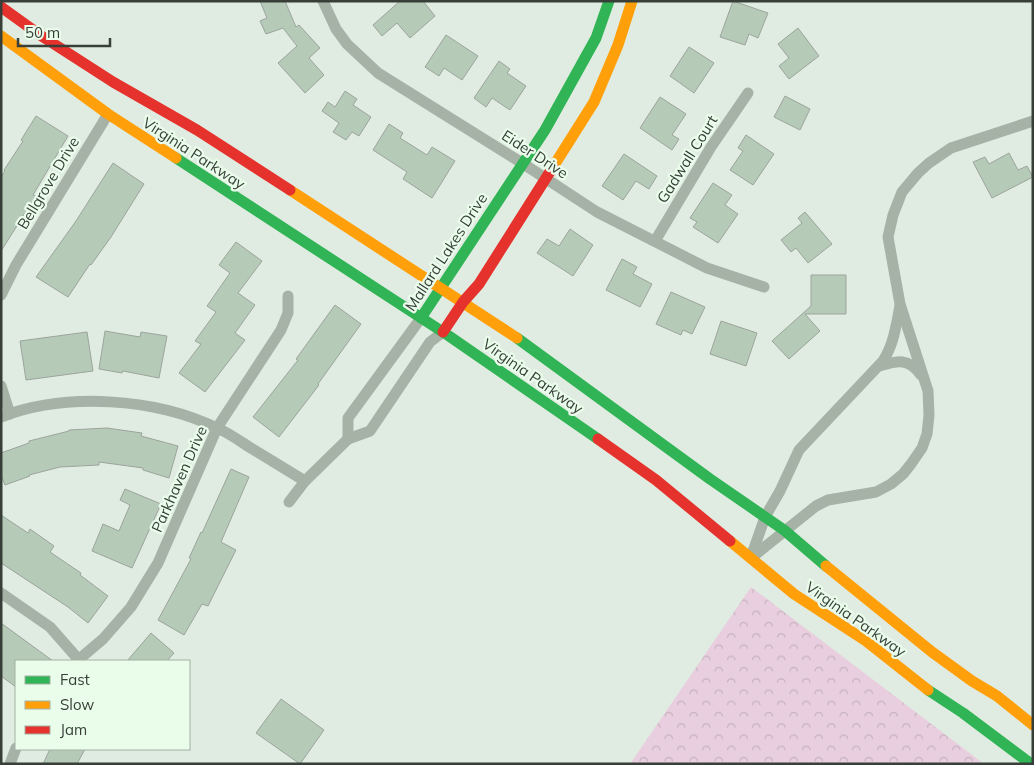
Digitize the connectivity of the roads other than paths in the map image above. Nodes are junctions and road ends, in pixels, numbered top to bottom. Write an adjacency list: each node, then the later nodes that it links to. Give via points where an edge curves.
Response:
1 (323, 1): 9 (street, Eider Drive, via 347,44 378,74)
2 (610, 1): 9 (main road, Mallard Lakes Drive, via 596,38)
3 (632, 1): 10 (main road, via 594,102)
4 (1, 8): 13 (main road, Virginia Parkway, via 56,46 197,130)
5 (1, 36): 7 (main road, Virginia Parkway)
6 (748, 93): 11 (street, Gadwall Court, via 711,147)
7 (108, 114): 14 (street, Bellgrove Drive); 18 (main road, Virginia Parkway)
8 (1033, 121): 17 (street, via 951,148 929,163 902,192 888,237)
9 (522, 163): 10 (street, Eider Drive); 13 (main road, Mallard Lakes Drive)
10 (546, 179): 11 (street, Eider Drive, via 597,212); 16 (main road, via 479,284)
11 (655, 241): 12 (street, Eider Drive, via 707,268)
12 (764, 287)
13 (442, 288): 16 (main road, Virginia Parkway); 18 (main road, Mallard Lakes Drive)
14 (1, 295)
15 (288, 296): 24 (street, Parkhaven Drive, via 288,313 281,330)
16 (463, 302): 19 (main road); 28 (main road, Virginia Parkway)
17 (900, 304): 20 (street, via 893,344); 21 (street)
18 (421, 318): 19 (main road, Virginia Parkway); 25 (street, Mallard Lakes Drive, via 348,418)
19 (443, 332): 25 (street, via 430,342 370,431); 30 (main road, Virginia Parkway, via 656,480)
20 (879, 366): 21 (street, via 898,361 908,363); 28 (street, via 799,450)
21 (925, 380): 29 (street, via 929,415 927,434 922,448 903,474 876,492 828,500)
22 (1, 386): 23 (street)
23 (6, 415): 24 (street, via 62,403 105,402 152,407)
24 (217, 428): 26 (street); 32 (street, Parkhaven Drive, via 158,563 130,607 103,639)
25 (348, 440): 26 (street)
26 (305, 481): 27 (street)
27 (290, 502)
28 (765, 517): 29 (main road, Virginia Parkway); 30 (street)
29 (784, 530): 30 (street); 33 (main road, Virginia Parkway, via 932,652)
30 (751, 558): 36 (main road, Virginia Parkway, via 794,594 866,641)
31 (1, 593): 32 (street, via 50,626)
32 (78, 660)
33 (1033, 725)
34 (15, 750): 35 (street)
35 (10, 764)
36 (1030, 764)

